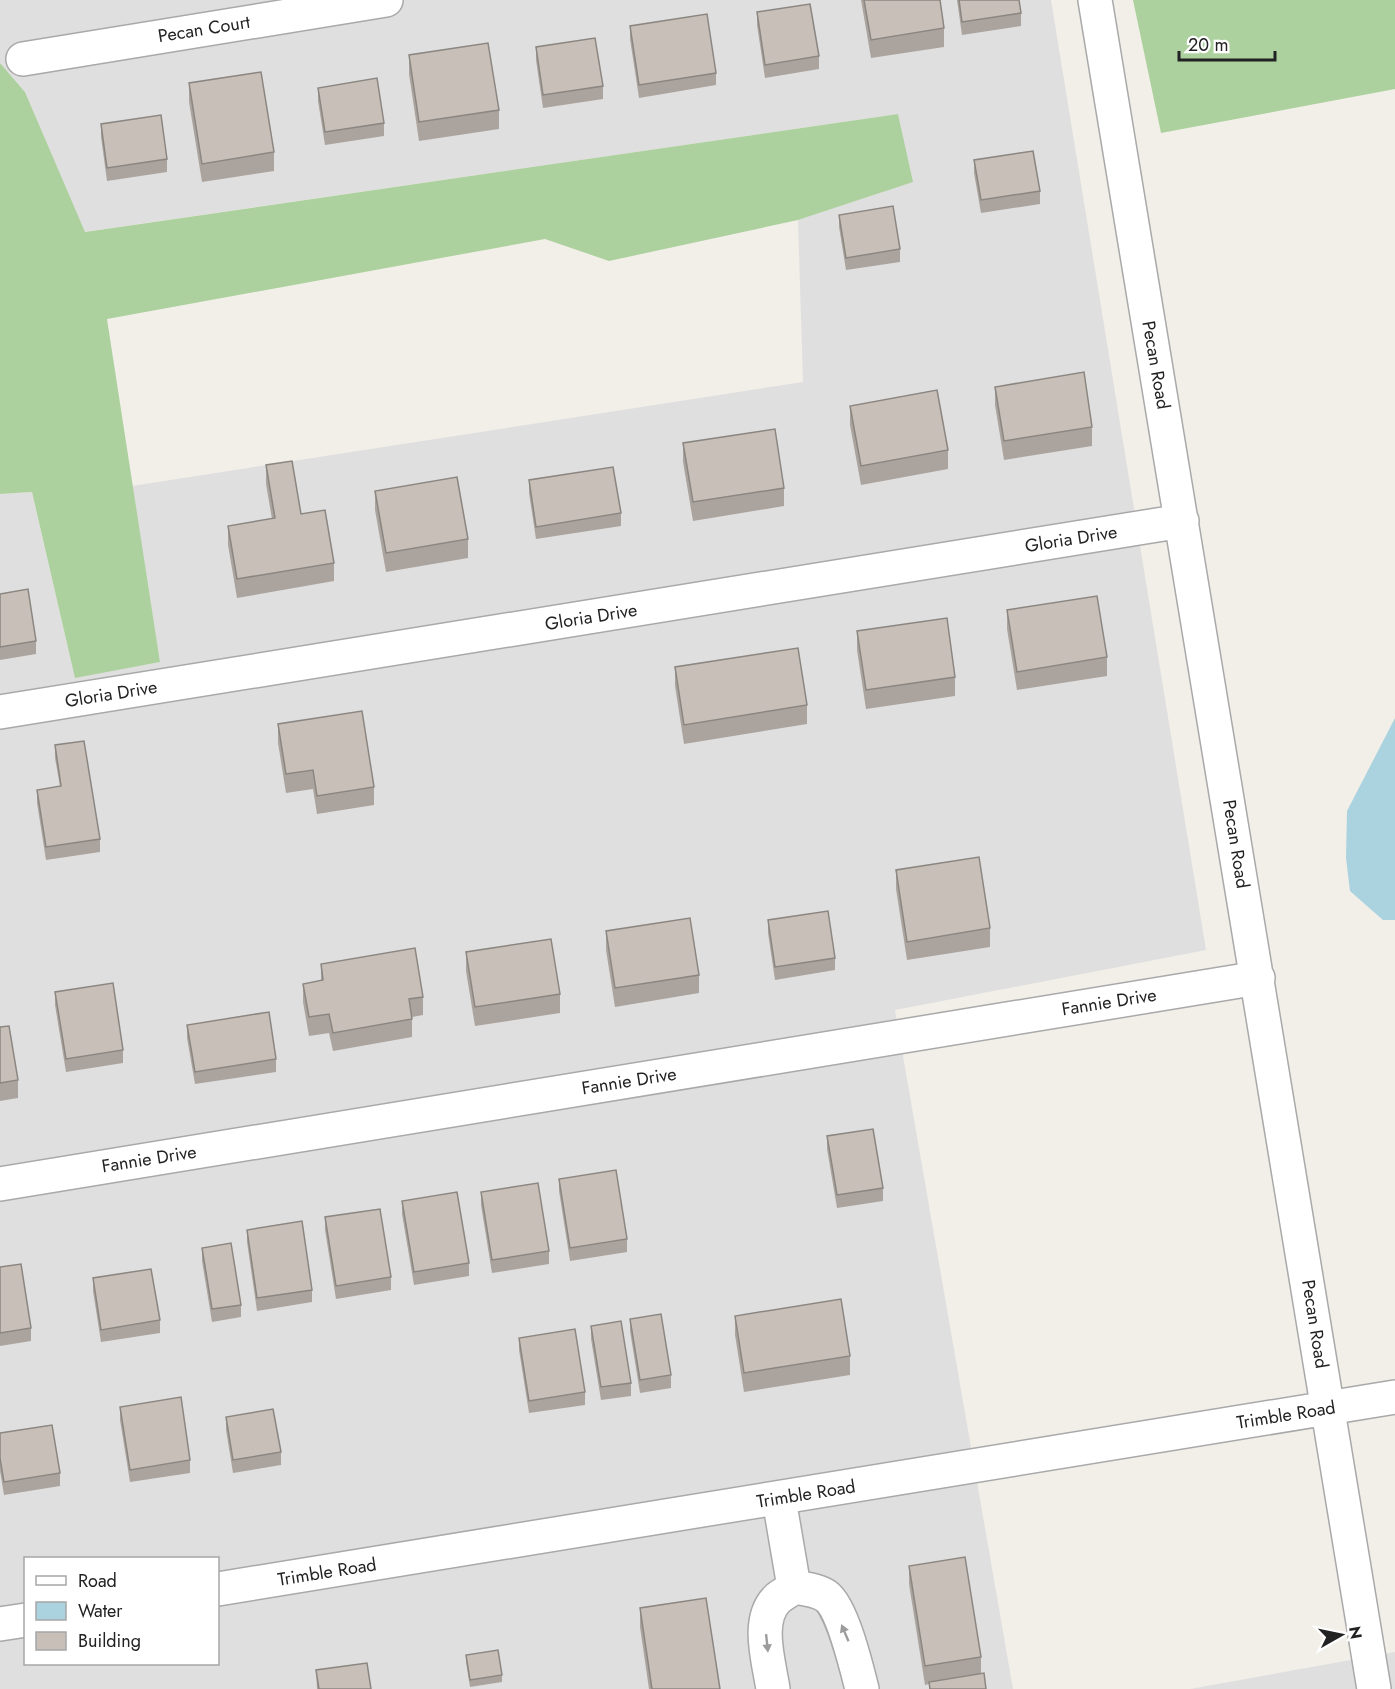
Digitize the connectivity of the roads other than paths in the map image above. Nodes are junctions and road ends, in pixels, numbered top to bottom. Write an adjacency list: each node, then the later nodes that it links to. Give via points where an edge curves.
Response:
1 (386, 0): 3 (street, Pecan Court)
2 (1095, 0): 4 (street, Pecan Road)
3 (23, 59)
4 (1182, 521): 5 (street, Gloria Drive); 6 (street, Pecan Road)
5 (0, 712)
6 (1258, 978): 7 (street, Fannie Drive); 9 (street, Pecan Road)
7 (0, 1184)
8 (1395, 1396): 9 (street, Trimble Road)
9 (1329, 1407): 10 (street, Trimble Road); 17 (street, Pecan Road)
10 (779, 1499): 11 (street); 12 (street, Trimble Road)
11 (794, 1587): 15 (street, one-way to 15, via 777,1599 768,1614 765,1636); 16 (street, one-way to 11, via 851,1647 834,1606 815,1591)
12 (219, 1589)
13 (24, 1620): 14 (street)
14 (0, 1624)
15 (773, 1689)
16 (862, 1689)
17 (1374, 1689)

